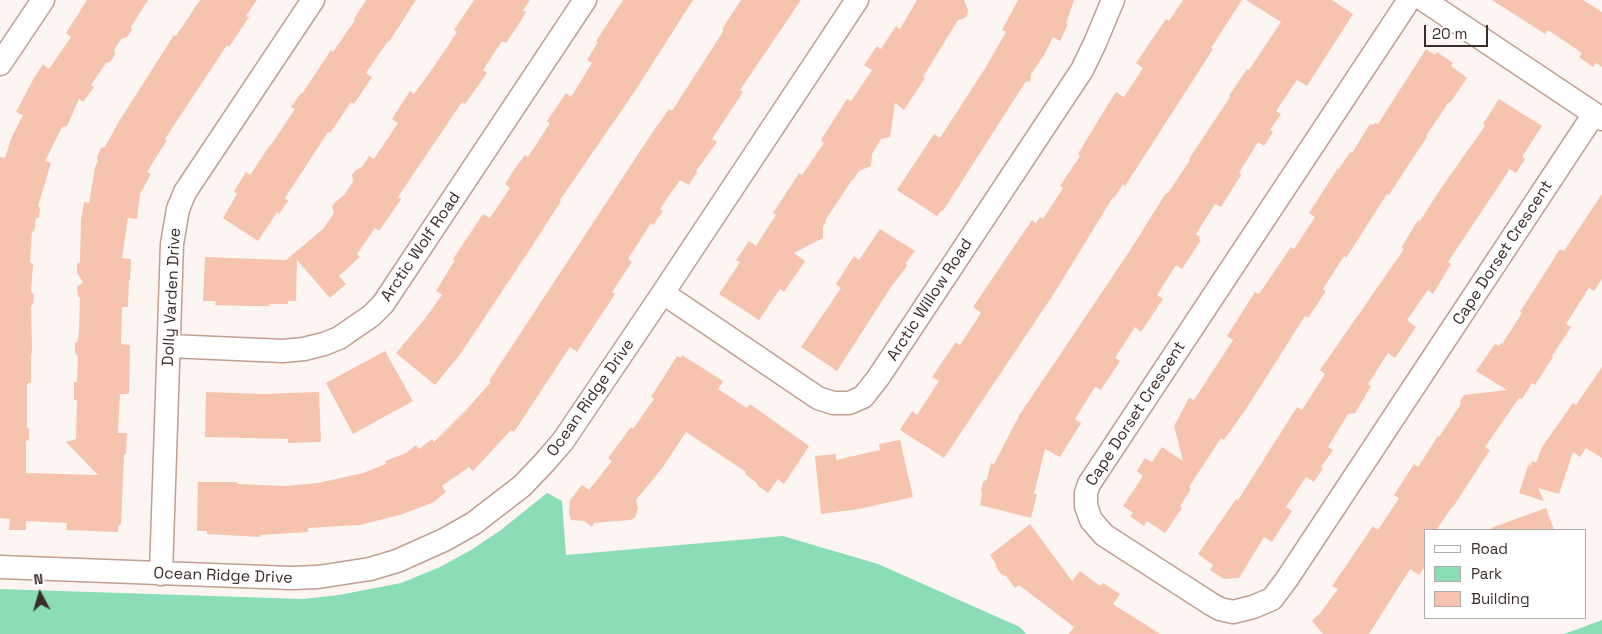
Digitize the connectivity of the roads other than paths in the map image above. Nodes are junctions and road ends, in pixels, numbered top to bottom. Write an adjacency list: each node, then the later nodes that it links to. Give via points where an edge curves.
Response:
1 (43, 0): 8 (street)
2 (313, 0): 11 (street, Dolly Varden Drive, via 190,185 178,209 172,244)
3 (585, 0): 11 (street, Arctic Wolf Road, via 383,304 371,316 339,338 304,348 283,351)
4 (857, 0): 10 (street, Ocean Ridge Drive)
5 (1113, 0): 10 (street, Arctic Willow Road, via 1082,70 863,398 849,403 833,403 818,398)
6 (1409, 0): 9 (street, Cape Dorset Crescent, via 1086,493 1091,520 1104,535 1211,604 1233,612 1272,599)
7 (1424, 0): 9 (street)
8 (0, 64)
9 (1598, 117)
10 (663, 293): 13 (street, Ocean Ridge Drive, via 564,441 522,486 474,523 444,540 370,569 318,577)
11 (170, 346): 13 (street, Dolly Varden Drive)
12 (0, 567): 13 (street, Ocean Ridge Drive)
13 (162, 574)

